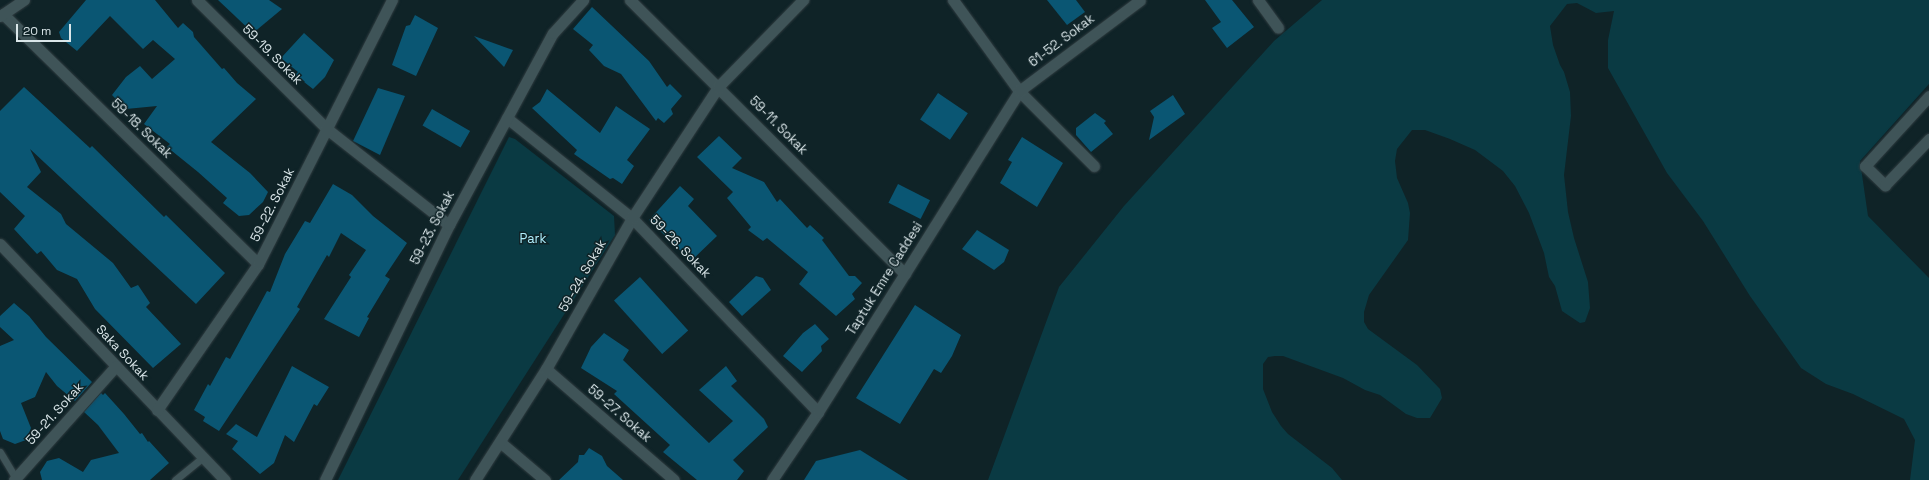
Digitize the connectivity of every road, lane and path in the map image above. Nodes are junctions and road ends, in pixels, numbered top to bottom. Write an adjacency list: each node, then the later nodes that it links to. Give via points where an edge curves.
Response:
1 (24, 0): 10 (street)
2 (197, 0): 16 (street, 59-19. Sokak)
3 (392, 0): 16 (street, 59-22. Sokak)
4 (583, 0): 15 (street, 59-23. Sokak, via 553,33)
5 (630, 0): 12 (street, 59-11. Sokak)
6 (803, 0): 12 (street)
7 (953, 0): 13 (street)
8 (1140, 0): 13 (street, 61-52. Sokak)
9 (1258, 0): 11 (street)
10 (2, 15): 22 (street, 59-18. Sokak)
11 (1278, 28)
12 (718, 87): 19 (street, 59-24. Sokak); 23 (street, 59-11. Sokak)
13 (1020, 91): 18 (street); 23 (street, Taptuk Emre Caddesi)
14 (1929, 96): 17 (street, via 1865,166 1885,185)
15 (507, 118): 19 (street, 59-26. Sokak); 20 (street, 59-23. Sokak)
16 (328, 129): 20 (street, 59-19. Sokak); 22 (street, 59-22. Sokak)
17 (1929, 139)
18 (1094, 166)
19 (632, 218): 25 (street, 59-24. Sokak); 27 (street, 59-26. Sokak)
20 (449, 225): 34 (street, 59-23. Sokak)
21 (0, 244): 24 (street, Saka Sokak)
22 (258, 264): 26 (street, 59-22. Sokak)
23 (905, 274): 27 (street, Taptuk Emre Caddesi)
24 (116, 366): 26 (street, Saka Sokak); 31 (street, 59-21. Sokak)
25 (546, 369): 28 (street, 59-24. Sokak); 37 (street, 59-27. Sokak)
26 (157, 410): 30 (street, Saka Sokak)
27 (818, 412): 38 (street, Taptuk Emre Caddesi)
28 (500, 442): 35 (street, 59-24. Sokak); 36 (street)
29 (0, 452): 31 (lane)
30 (203, 457): 32 (lane); 33 (street, Saka Sokak)
31 (17, 479)
32 (175, 480)
33 (225, 480)
34 (325, 480)
35 (475, 480)
36 (544, 480)
37 (674, 480)
38 (772, 480)

